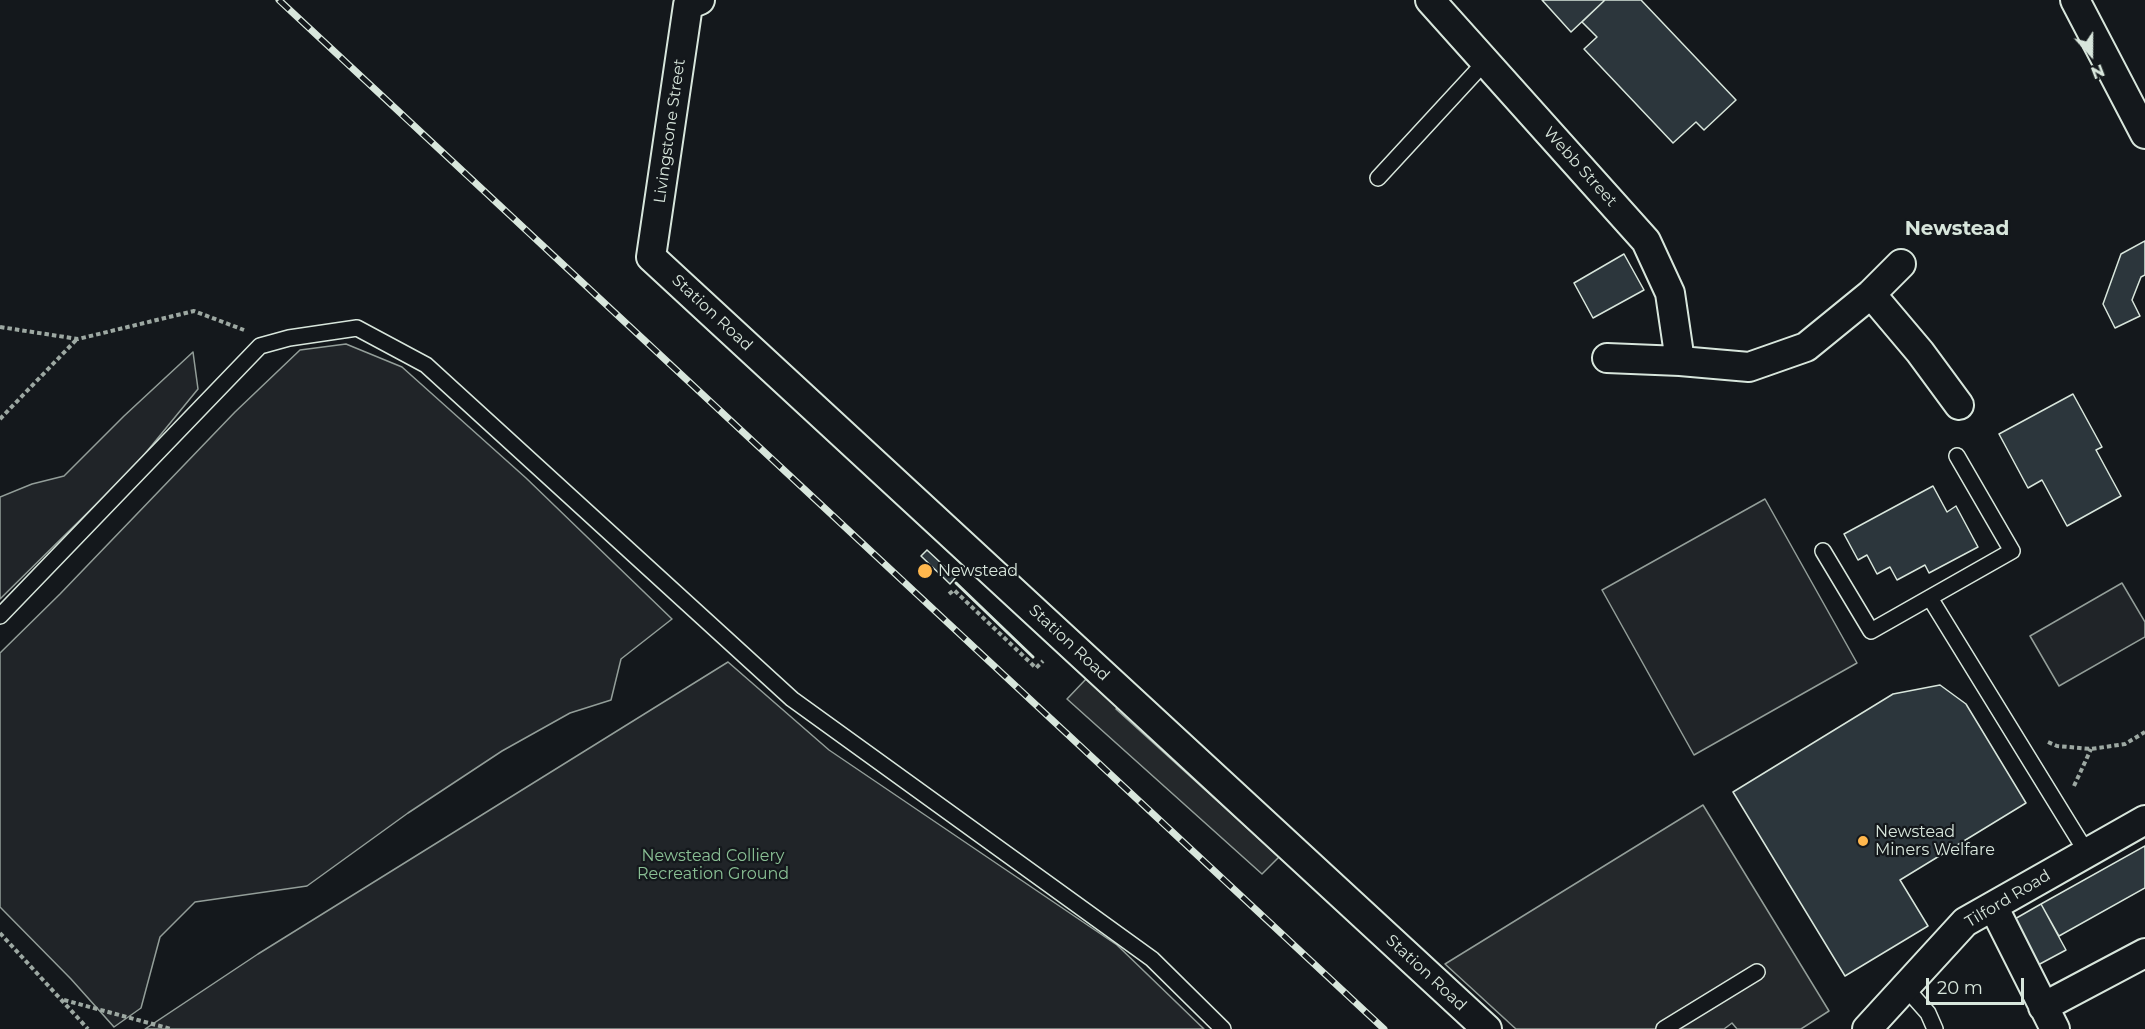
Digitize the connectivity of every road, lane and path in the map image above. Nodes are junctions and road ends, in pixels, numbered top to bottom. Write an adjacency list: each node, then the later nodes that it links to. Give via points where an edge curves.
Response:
1 (1430, 0): 4 (street, Webb Street)
2 (2075, 0): 5 (street)
3 (690, 2): 7 (street, Livingstone Street)
4 (1485, 62): 6 (lane); 14 (street, Webb Street, via 1646,241 1670,293)
5 (2145, 134)
6 (1378, 178)
7 (651, 257): 22 (street, Station Road)
8 (1901, 264): 9 (street)
9 (1871, 294): 14 (street, via 1806,347 1758,364 1749,367); 15 (street)
10 (0, 327): 11 (path)
11 (78, 339): 12 (path, via 194,311 244,330); 16 (path)
12 (260, 346): 21 (lane); 38 (lane, via 357,328 426,365 792,699 1152,959)
13 (1607, 358): 14 (street)
14 (1680, 361)
15 (1959, 405)
16 (0, 419)
17 (1957, 456): 20 (lane, via 2012,551)
18 (1823, 551): 20 (lane, via 1871,630)
19 (949, 594): 22 (path, via 954,590 1036,668)
20 (1930, 598): 23 (lane)
21 (0, 616)
22 (1064, 639): 39 (street, Station Road)
23 (2005, 720): 25 (path, via 2057,746); 28 (lane)
24 (2145, 732): 25 (path, via 2124,744)
25 (2091, 749): 26 (path)
26 (2071, 795)
27 (2145, 820): 28 (street, Tilford Road)
28 (2087, 853): 29 (street, Tilford Road)
29 (1992, 906): 33 (street, Tilford Road, via 1965,922); 35 (street)
30 (0, 933): 34 (path)
31 (2145, 953): 35 (street)
32 (1757, 972): 40 (lane)
33 (1905, 987): 41 (street, Tilford Road); 42 (lane, via 1928,1012)
34 (63, 1000): 36 (path); 37 (path)
35 (2049, 1018)
36 (88, 1029)
37 (171, 1029)
38 (1223, 1029)
39 (1487, 1029)
40 (1664, 1029)
41 (1867, 1029)
42 (1935, 1029)

